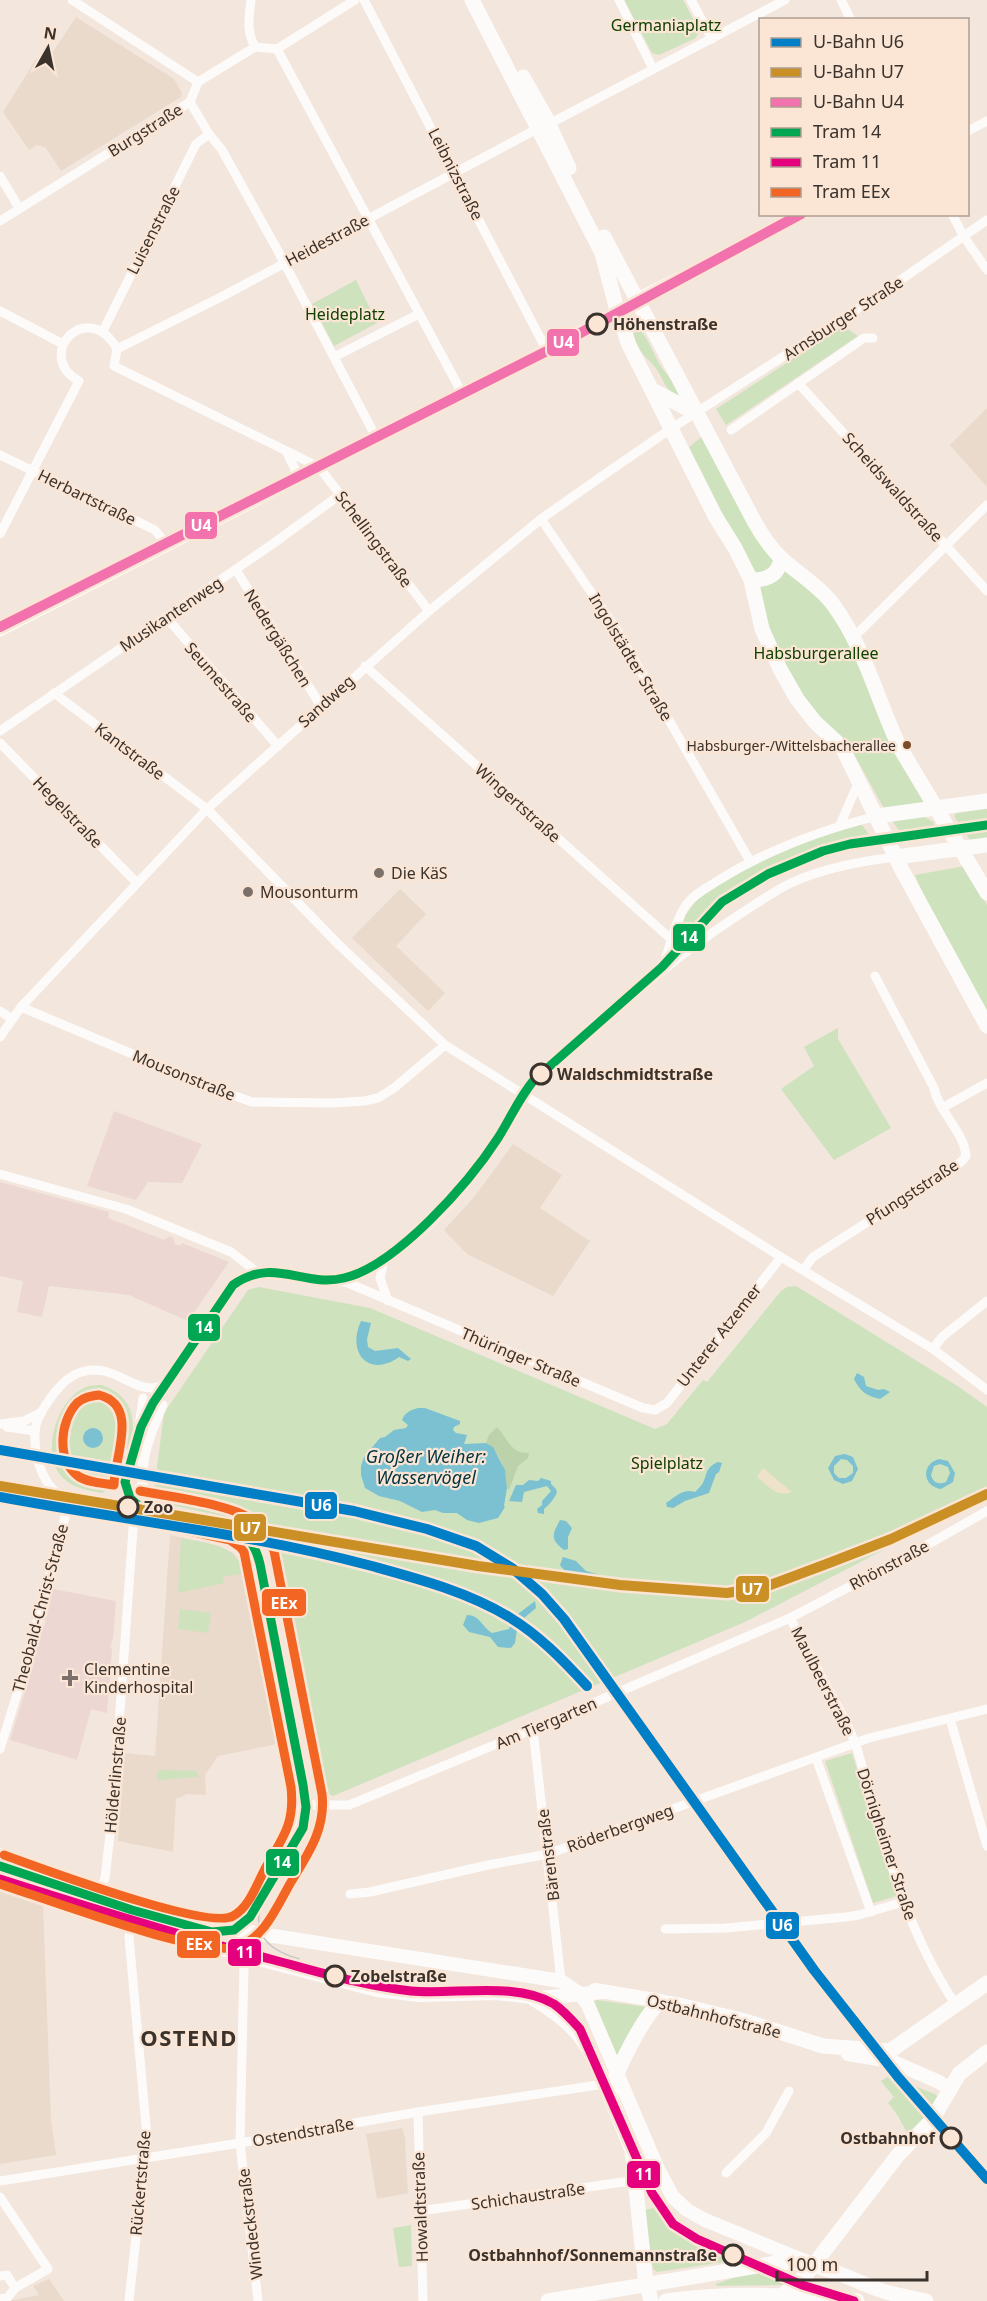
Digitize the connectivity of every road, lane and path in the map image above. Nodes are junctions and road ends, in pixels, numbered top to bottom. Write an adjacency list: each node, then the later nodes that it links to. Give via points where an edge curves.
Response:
1 (72, 0): 16 (street)
2 (251, 0): 13 (street, via 247,26)
3 (355, 0): 14 (street)
4 (364, 0): 22 (street, Leibnizstraße)
5 (472, 0): 19 (main road)
6 (482, 0): 19 (main road)
7 (619, 0): 15 (street)
8 (692, 0): 12 (street)
9 (785, 0): 12 (street, Heidestraße)
10 (841, 0): 11 (street)
11 (850, 18)
12 (712, 39): 15 (street, Heidestraße)
13 (255, 47): 14 (street); 16 (street)
14 (278, 49): 27 (street)
15 (653, 69): 19 (street, Heidestraße)
16 (198, 82): 17 (street, Burgstraße)
17 (190, 102): 21 (street); 24 (street, Burgstraße)
18 (987, 121): 20 (street)
19 (543, 127): 22 (street, Heidestraße); 33 (main road); 35 (main road, via 602,253)
20 (969, 130)
21 (209, 134): 31 (street, via 222,150); 37 (street, Luisenstraße, via 196,144)
22 (456, 174): 27 (street, Heidestraße); 42 (street, Leibnizstraße)
23 (0, 176): 24 (street)
24 (20, 208): 29 (street, Burgstraße)
25 (800, 216): 33 (street)
26 (953, 216): 30 (street)
27 (369, 218): 31 (street, Heidestraße); 36 (street)
28 (987, 220): 30 (street, Arnsburger Straße)
29 (0, 221)
30 (964, 237): 32 (street); 47 (street, Arnsburger Straße, via 876,297)
31 (284, 263): 41 (street, Heidestraße); 43 (street)
32 (987, 270)
33 (635, 298): 38 (main road)
34 (0, 310): 40 (street)
35 (617, 310): 38 (main road); 42 (street); 45 (main road, via 629,345)
36 (419, 314): 43 (street); 46 (street)
37 (103, 331): 40 (street, via 80,328); 41 (street)
38 (656, 337): 47 (main road)
39 (873, 338): 44 (street, Arnsburger Straße, via 864,338)
40 (63, 344): 54 (street, via 61,362 79,381)
41 (117, 349): 51 (street, via 114,366)
42 (546, 349): 46 (street)
43 (334, 357): 50 (street)
44 (798, 382): 49 (street, Arnsburger Straße); 60 (street, Scheidswaldstraße)
45 (652, 390): 47 (main road); 48 (main road)
46 (462, 393): 50 (street)
47 (689, 405): 48 (main road); 62 (main road, via 758,528)
48 (672, 428): 58 (street, Sandweg); 64 (main road)
49 (731, 430)
50 (377, 439): 53 (street)
51 (286, 451): 53 (street); 55 (street, via 295,469)
52 (0, 454): 54 (street, Herbartstraße)
53 (319, 467): 55 (street); 56 (street, Schellingstraße)
54 (32, 471): 59 (street); 61 (street, Herbartstraße, via 155,530)
55 (295, 480): 61 (street)
56 (340, 494): 63 (street, Musikantenweg); 66 (street, Schellingstraße)
57 (987, 505): 60 (street)
58 (541, 519): 66 (street, Sandweg); 88 (street, Ingolstädter Straße, via 617,630)
59 (0, 534)
60 (946, 545): 65 (street, Scheidswaldstraße); 69 (street)
61 (168, 546): 68 (street)
62 (781, 558): 64 (main road, via 780,567 770,578); 69 (main road, via 824,595)
63 (236, 570): 67 (street, Musikantenweg); 72 (street, Nedergäßchen)
64 (751, 580): 76 (main road, via 762,629 780,669 814,722 842,747)
65 (987, 591)
66 (429, 611): 70 (street, Sandweg)
67 (166, 617): 71 (street, Musikantenweg); 75 (street, Seumestraße)
68 (0, 632)
69 (852, 635): 79 (main road, via 875,681 888,723)
70 (365, 666): 72 (street, Sandweg); 91 (street, Wingertstraße)
71 (54, 693): 73 (street, Musikantenweg); 78 (street, Kantstraße)
72 (321, 706): 75 (street, Sandweg)
73 (0, 731)
74 (0, 743): 89 (street, Hegelstraße)
75 (278, 746): 78 (street, Sandweg)
76 (860, 779): 80 (main road); 81 (street)
77 (987, 801): 79 (main road)
78 (207, 809): 89 (street, Sandweg); 100 (street, via 339,945)
79 (936, 809): 80 (main road); 82 (main road)
80 (877, 816): 81 (street); 83 (main road)
81 (840, 825): 88 (street)
82 (948, 826): 85 (main road); 86 (main road, via 946,837)
83 (885, 832): 86 (main road); 87 (main road)
84 (987, 845): 85 (main road)
85 (962, 849): 86 (main road); 90 (main road)
86 (929, 853): 87 (main road)
87 (896, 857): 92 (street, via 794,882); 98 (main road)
88 (750, 861): 91 (street, via 691,899 680,915)
89 (136, 882): 95 (street, Sandweg)
90 (987, 893)
91 (672, 940): 92 (street); 93 (street)
92 (694, 946): 93 (street)
93 (660, 971): 102 (street)
94 (875, 976): 103 (street, Pfungststraße)
95 (21, 1007): 97 (street, Sandweg); 100 (street, Mousonstraße, via 252,1102 333,1103 378,1098)
96 (0, 1011): 97 (street)
97 (12, 1018): 99 (street, Sandweg)
98 (987, 1026)
99 (0, 1037)
100 (445, 1045): 102 (street)
101 (987, 1083): 103 (street)
102 (524, 1095): 105 (street); 106 (street, via 472,1177 438,1215)
103 (942, 1108): 107 (street, Pfungststraße, via 965,1146 966,1156 961,1162 813,1257)
104 (0, 1174): 108 (street, via 126,1209 231,1252)
105 (781, 1257): 107 (street); 117 (street, Unterer Atzemer, via 667,1403)
106 (384, 1260): 109 (street); 110 (street, via 380,1281)
107 (804, 1269): 112 (street)
108 (257, 1272): 109 (street, Thüringer Straße); 116 (street, via 232,1288 169,1379 158,1387 149,1388 109,1371 87,1370 63,1382)
109 (342, 1281): 110 (street, Thüringer Straße)
110 (388, 1301): 117 (street, Thüringer Straße)
111 (987, 1301): 112 (street)
112 (933, 1349): 113 (street)
113 (987, 1389)
114 (143, 1398): 119 (street, via 136,1427)
115 (163, 1405): 119 (street)
116 (44, 1410): 118 (street, via 24,1421); 120 (street)
117 (655, 1410)
118 (0, 1424): 120 (street)
119 (153, 1430): 122 (street)
120 (35, 1431): 124 (street, via 42,1473 53,1490)
121 (129, 1454): 122 (street)
122 (144, 1464): 123 (street, via 143,1484)
123 (128, 1500)
124 (69, 1502): 126 (street); 132 (street, Theobald-Christ-Straße)
125 (987, 1511): 127 (street, Rhönstraße)
126 (134, 1515): 134 (street, via 236,1540 252,1554 262,1571); 139 (street, Hölderlinstraße, via 113,1808)
127 (790, 1618): 130 (street, Am Tiergarten); 131 (street, Maulbeerstraße)
128 (987, 1709): 129 (street, Röderbergweg)
129 (950, 1719): 131 (street, Röderbergweg, via 869,1738); 135 (street)
130 (533, 1729): 134 (street, Am Tiergarten, via 349,1805 311,1805); 136 (street, Bärenstraße)
131 (856, 1745): 133 (street, Röderbergweg); 141 (street, Dörnigheimer Straße)
132 (0, 1749)
133 (816, 1758): 136 (street, Röderbergweg); 143 (street)
134 (305, 1793): 142 (street, via 293,1828)
135 (987, 1846)
136 (548, 1854): 140 (street, Röderbergweg); 149 (street, Bärenstraße)
137 (0, 1855): 139 (main road, Ostbahnhofstraße)
138 (0, 1881): 144 (main road)
139 (100, 1891): 145 (main road, Ostbahnhofstraße)
140 (350, 1894)
141 (903, 1902): 143 (street); 155 (street, Dörnigheimer Straße, via 933,1968)
142 (238, 1911): 145 (street); 147 (street)
143 (871, 1912): 146 (street, via 726,1928)
144 (131, 1921): 148 (main road); 164 (street, Rückertstraße, via 129,1937 147,2138)
145 (219, 1926): 147 (main road, Ostbahnhofstraße)
146 (665, 1929)
147 (235, 1931): 148 (street, Windeckstraße); 149 (main road, Ostbahnhofstraße)
148 (243, 1955): 153 (main road, via 393,1993 496,1993); 163 (street, Windeckstraße)
149 (561, 1981): 151 (main road, Ostbahnhofstraße); 152 (main road); 153 (main road, via 557,1989)
150 (987, 1983): 155 (main road, Ostbahnhofstraße)
151 (602, 1992): 152 (main road, Ostbahnhofstraße); 154 (main road, Ostbahnhofstraße)
152 (580, 1994): 153 (main road, Ostbahnhofstraße); 158 (main road, via 591,2010)
153 (536, 1998): 159 (main road, via 575,2028 589,2048)
154 (661, 2001): 156 (main road, Ostbahnhofstraße, via 753,2023); 158 (main road)
155 (956, 2005): 156 (main road, Ostbahnhofstraße, via 893,2050)
156 (829, 2048): 160 (main road, via 927,2085)
157 (987, 2052): 160 (main road, via 962,2072)
158 (617, 2073): 159 (main road); 170 (main road, via 663,2179 680,2204 705,2220)
159 (607, 2089): 162 (street, Ostendstraße); 167 (main road, via 630,2144)
160 (950, 2089): 170 (main road, via 935,2117 886,2169)
161 (789, 2091): 165 (street, via 766,2133)
162 (418, 2112): 163 (street, Ostendstraße); 169 (street, Howaldtstraße)
163 (240, 2143): 164 (street, Ostendstraße); 177 (street, Windeckstraße)
164 (144, 2158): 166 (street, Ostendstraße); 176 (street, Rückertstraße)
165 (726, 2174)
166 (0, 2181)
167 (636, 2183): 169 (street, Schichaustraße); 172 (main road)
168 (0, 2197): 173 (street, via 48,2269)
169 (420, 2211): 178 (street, Howaldtstraße)
170 (815, 2264): 172 (main road, via 782,2263); 174 (main road); 183 (main road, via 887,2292)
171 (0, 2276): 173 (street, via 7,2275)
172 (647, 2285): 179 (main road); 180 (main road)
173 (15, 2288): 175 (street, via 8,2297)
174 (783, 2295): 181 (main road, via 719,2295); 182 (main road)
175 (0, 2299)
176 (129, 2301)
177 (258, 2301)
178 (423, 2301)
179 (548, 2301)
180 (651, 2301)
181 (666, 2301)
182 (857, 2301)
183 (926, 2301)

